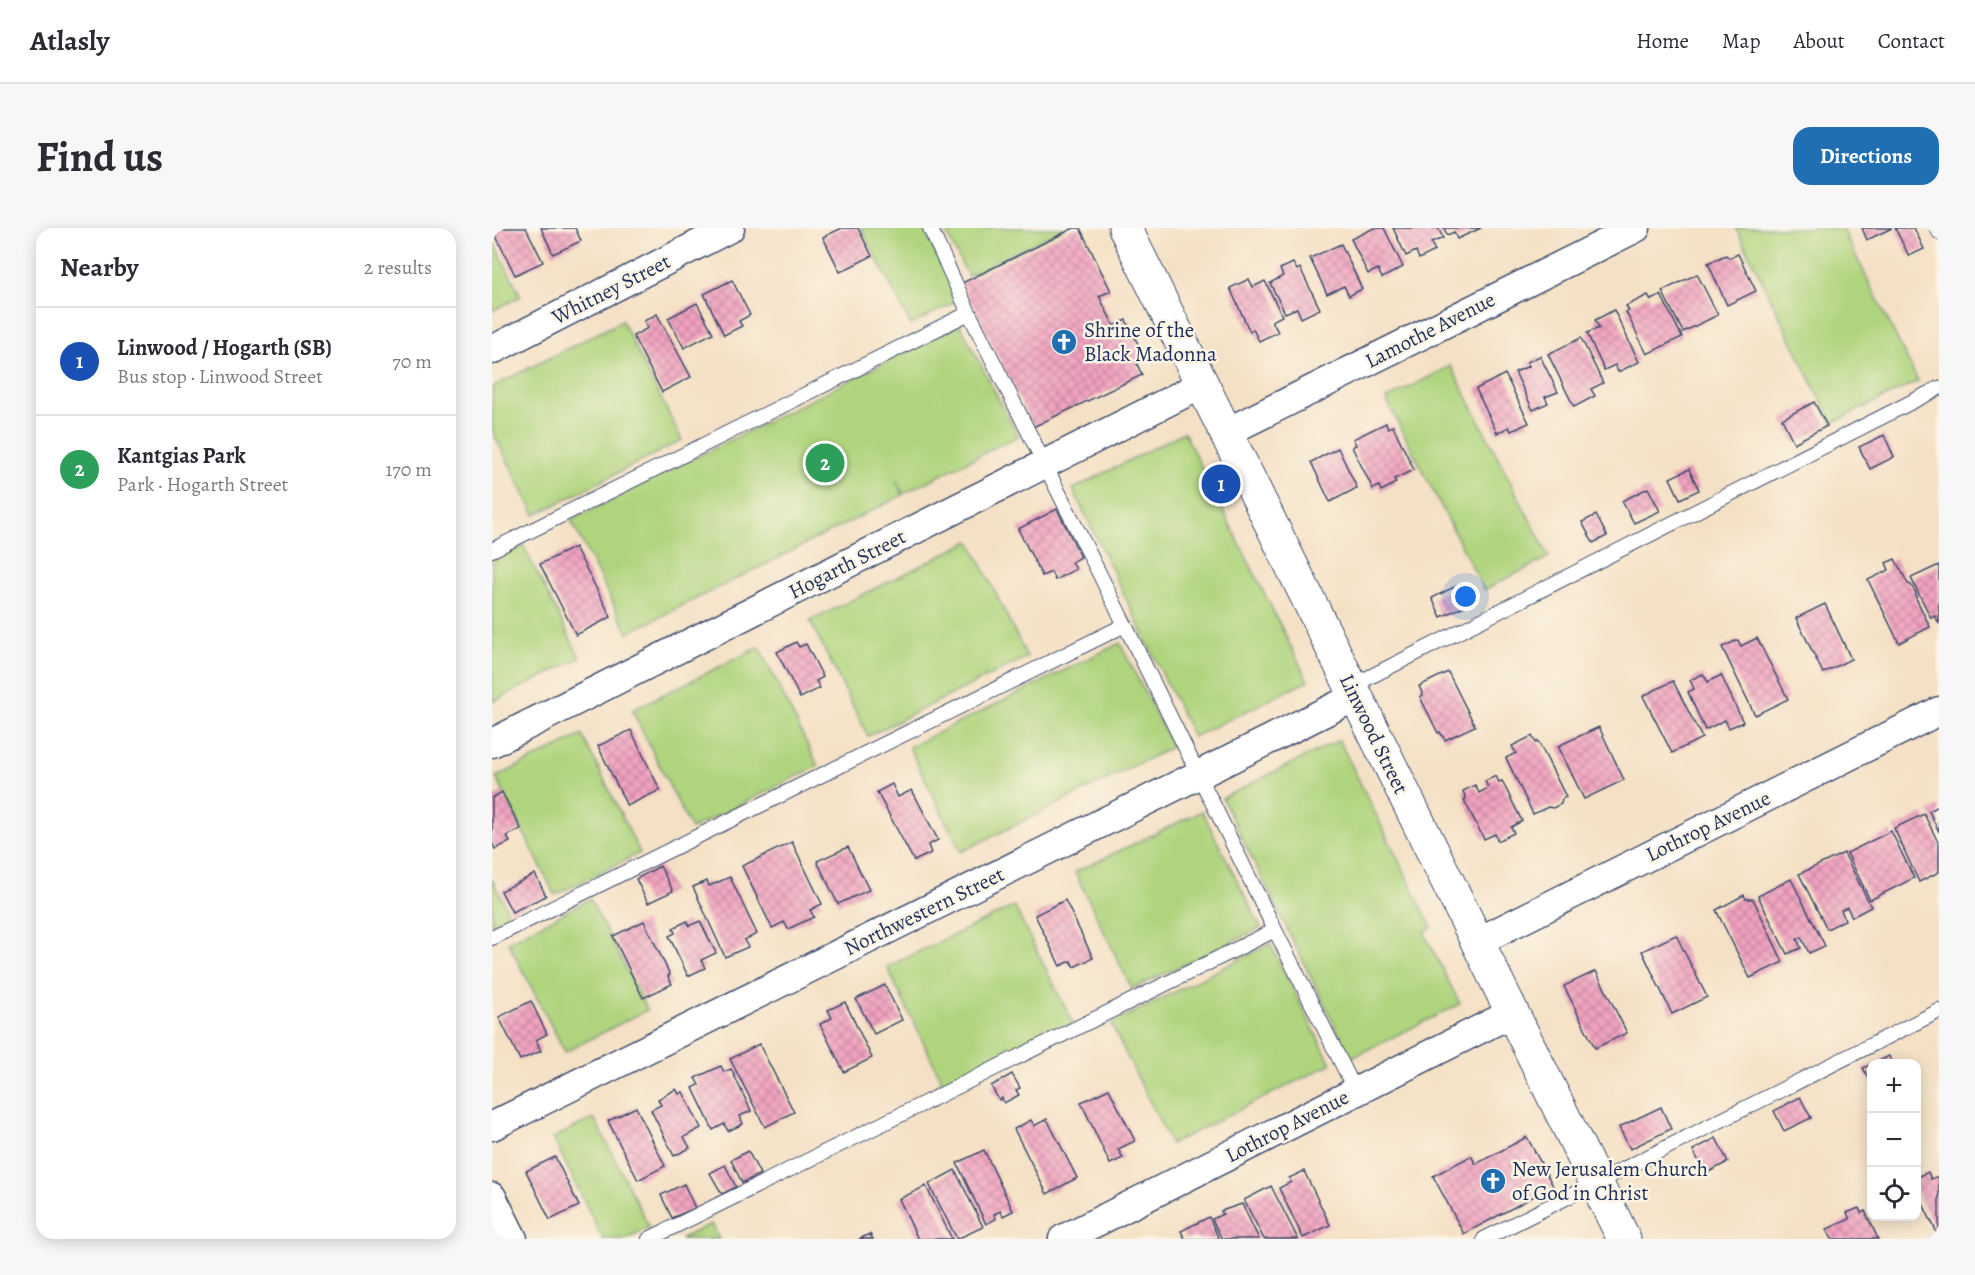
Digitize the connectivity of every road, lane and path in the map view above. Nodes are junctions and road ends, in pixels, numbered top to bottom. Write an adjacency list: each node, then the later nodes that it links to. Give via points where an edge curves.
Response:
1 (730, 228): 6 (street, Whitney Street)
2 (930, 228): 5 (lane)
3 (1125, 228): 7 (street, Linwood Street)
4 (1636, 228): 9 (street, Lamothe Avenue)
5 (969, 312): 10 (lane); 11 (lane)
6 (492, 350)
7 (1201, 385): 9 (street, Linwood Street); 10 (street, Hogarth Street)
8 (1939, 388): 13 (lane)
9 (1225, 433): 13 (street, Linwood Street)
10 (1045, 464): 12 (lane); 15 (street, Hogarth Street)
11 (492, 550)
12 (1125, 625): 16 (lane); 18 (lane)
13 (1353, 692): 16 (street, Northwestern Street); 19 (street, Linwood Street)
14 (1939, 711): 19 (street, Lothrop Avenue)
15 (492, 743)
16 (1199, 774): 17 (lane); 23 (street, Northwestern Street)
17 (1275, 930): 22 (lane); 27 (lane)
18 (492, 938)
19 (1477, 942): 21 (street, Linwood Street)
20 (1939, 1011): 24 (lane)
21 (1512, 1013): 22 (street, Lothrop Avenue); 24 (street, Linwood Street)
22 (1356, 1092): 28 (street, Lothrop Avenue)
23 (492, 1126)
24 (1596, 1183): 29 (lane); 30 (street, Linwood Street)
25 (492, 1197): 26 (street)
26 (513, 1239)
27 (649, 1239)
28 (1063, 1239)
29 (1484, 1239)
30 (1624, 1239)

